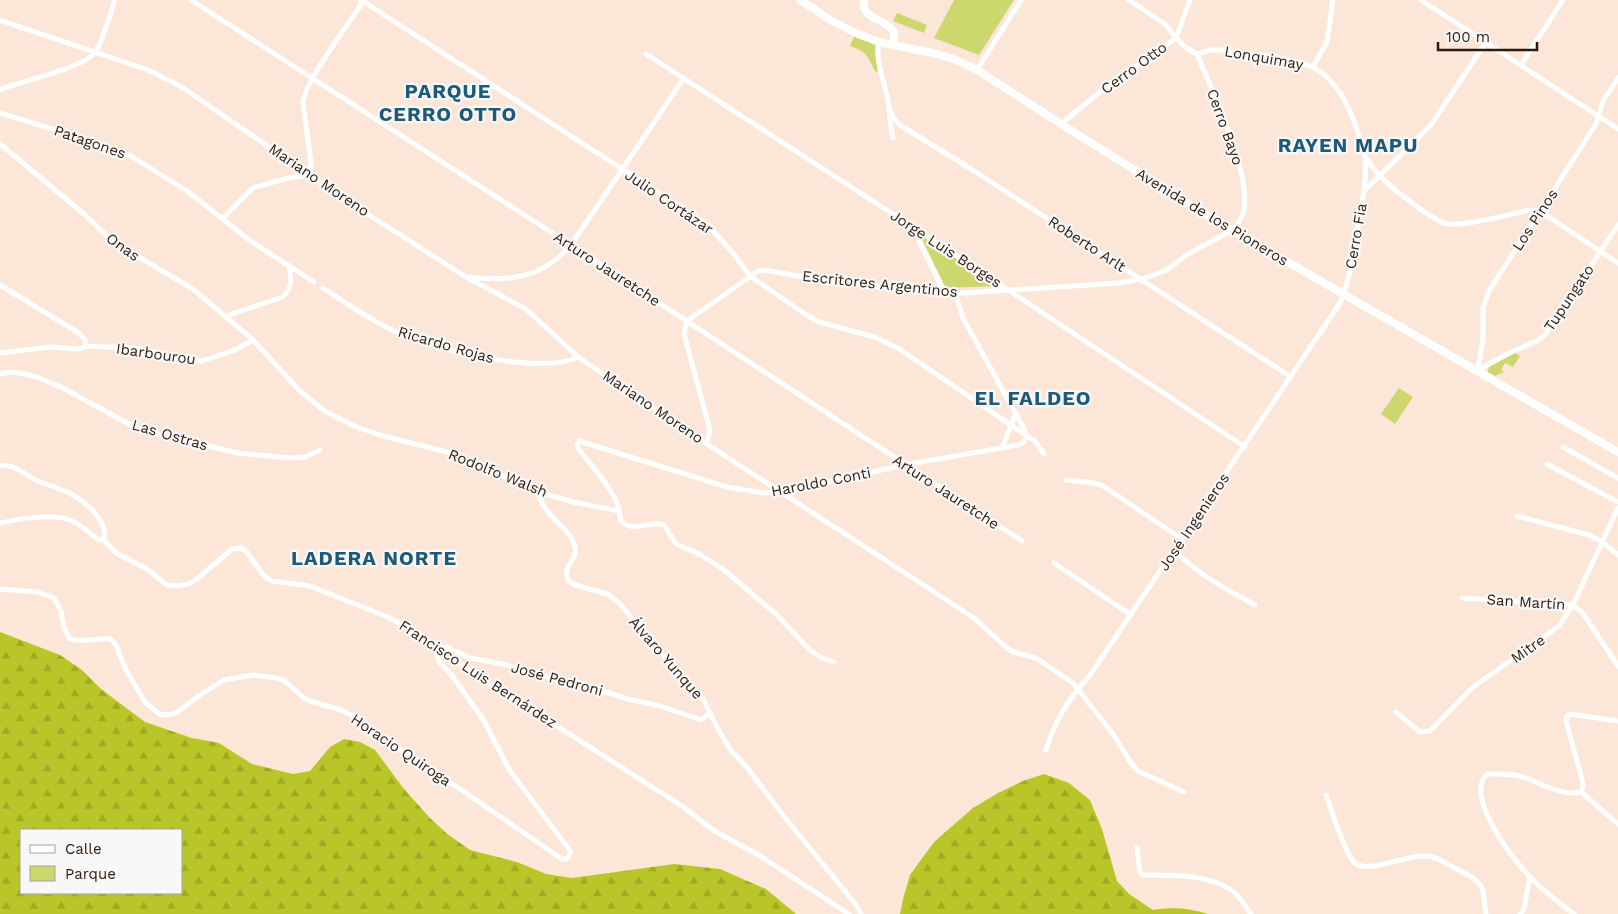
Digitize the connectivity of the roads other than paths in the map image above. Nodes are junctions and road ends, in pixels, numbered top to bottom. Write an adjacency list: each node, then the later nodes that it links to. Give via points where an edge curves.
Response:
1 (115, 0): 17 (street)
2 (190, 0): 23 (street, Arturo Jauretche)
3 (363, 0): 23 (street); 35 (street, Julio Cortázar)
4 (800, 0): 14 (main road, Avenida de los Pioneros, via 837,24)
5 (864, 0): 16 (main road, via 872,18 888,25 894,32)
6 (1021, 0): 22 (street)
7 (1128, 0): 13 (street, via 1165,24)
8 (1190, 0): 13 (street, Cerro Otto)
9 (1333, 0): 21 (street, via 1327,42)
10 (1421, 0): 15 (street)
11 (1563, 0): 20 (street)
12 (0, 20): 17 (street, Mariano Moreno)
13 (1176, 38): 19 (street); 30 (street, Cerro Otto)
14 (879, 42): 16 (main road, Avenida de los Pioneros); 27 (street, via 877,52)
15 (1486, 42): 20 (street); 37 (street, Cerro Fia, via 1431,125)
16 (894, 45): 22 (main road, Avenida de los Pioneros, via 937,54)
17 (95, 52): 26 (street, via 76,65); 36 (street, Mariano Moreno, via 148,70 182,87)
18 (646, 54): 24 (street, Jorge Luis Borges)
19 (1197, 54): 21 (street, Lonquimay, via 1222,50 1298,61); 43 (street, Cerro Bayo, via 1231,138 1241,173 1244,210)
20 (1521, 65): 29 (street)
21 (1313, 67): 34 (street, Lonquimay, via 1335,86 1348,105)
22 (977, 70): 30 (main road, Avenida de los Pioneros)
23 (313, 78): 36 (street, via 304,96 311,162); 44 (street, Arturo Jauretche)
24 (684, 78): 35 (street); 42 (street, Jorge Luis Borges)
25 (1618, 78): 29 (street, Los Pinos, via 1603,101)
26 (0, 90)
27 (889, 107): 32 (street); 50 (street, Roberto Arlt, via 900,125)
28 (0, 113): 40 (street, Patagones, via 131,156)
29 (1599, 116): 31 (street); 39 (street, Los Pinos)
30 (1061, 124): 43 (main road, Avenida de los Pioneros)
31 (1618, 129)
32 (893, 138)
33 (0, 144): 58 (street, Onas, via 113,242 194,289)
34 (1365, 156): 37 (street, Lonquimay); 38 (street, Lonquimay)
35 (621, 170): 44 (street); 49 (street, Julio Cortázar, via 707,224)
36 (309, 173): 40 (street, via 253,188); 48 (street, Mariano Moreno, via 344,199)
37 (1379, 175): 38 (street, Cerro Fia); 39 (street, Lonquimay, via 1436,220 1447,224)
38 (1365, 190): 57 (street, Cerro Fia)
39 (1540, 211): 45 (street); 64 (street, Los Pinos, via 1485,299)
40 (223, 218): 47 (street)
41 (1618, 225): 45 (street, Tupungato)
42 (916, 229): 54 (street, Jorge Luis Borges); 55 (street)
43 (1233, 230): 50 (street, Escritores Argentinos, via 1188,254 1165,271); 57 (main road, Avenida de los Pioneros)
44 (571, 245): 48 (street, via 552,264 524,276 501,279); 59 (street, Arturo Jauretche)
45 (1601, 251): 46 (street); 64 (street, Tupungato, via 1545,335)
46 (1618, 263)
47 (289, 266): 51 (street); 58 (street, via 292,281 283,297)
48 (466, 276): 63 (street, Mariano Moreno, via 526,309)
49 (750, 276): 55 (street, Escritores Argentinos, via 764,270 833,282); 59 (street, Escritores Argentinos); 68 (street, Julio Cortázar, via 819,322 874,337 898,348)
50 (1142, 279): 54 (street, Escritores Argentinos); 66 (street, Roberto Arlt)
51 (314, 282)
52 (0, 286): 61 (street, via 79,333 85,340)
53 (323, 288): 63 (street, Ricardo Rojas, via 406,336 441,346 510,362 562,363)
54 (1010, 291): 56 (street, Escritores Argentinos); 71 (street, Jorge Luis Borges)
55 (945, 294): 56 (street, Escritores Argentinos)
56 (956, 294): 67 (street, via 963,318)
57 (1344, 294): 64 (main road, Avenida de los Pioneros); 66 (street, José Ingenieros)
58 (226, 316): 60 (street, Onas)
59 (687, 321): 70 (street, via 684,334 710,430); 78 (street, Arturo Jauretche)
60 (253, 340): 61 (street, Ibarbourou, via 202,361 134,348); 82 (street, Rodolfo Walsh, via 312,402 340,420 383,436 451,453)
61 (85, 346): 62 (street, Ibarbourou)
62 (0, 353)
63 (578, 357): 70 (street, Mariano Moreno)
64 (1478, 370): 75 (main road, Avenida de los Pioneros)
65 (0, 374): 74 (street, Las Ostras, via 12,372 34,376 140,430 238,453 289,458)
66 (1292, 377): 71 (street, José Ingenieros)
67 (1016, 413): 68 (street); 69 (street)
68 (1010, 426): 69 (street, Julio Cortázar); 73 (street)
69 (1027, 436): 73 (street, Haroldo Conti, via 1018,445); 76 (street, Julio Cortázar)
70 (707, 444): 83 (street, Mariano Moreno)
71 (1245, 446): 90 (street, José Ingenieros)
72 (1563, 447): 80 (street)
73 (1002, 448): 78 (street, Haroldo Conti)
74 (320, 450)
75 (1618, 452)
76 (1044, 454)
77 (1547, 464): 84 (street)
78 (904, 465): 83 (street, Haroldo Conti); 91 (street, Arturo Jauretche)
79 (0, 466): 89 (street, via 10,465 31,478 73,495 99,518)
80 (1618, 478)
81 (1066, 480): 90 (street, via 1103,486)
82 (539, 492): 86 (street, Rodolfo Walsh); 106 (street, Álvaro Yunque, via 545,508 576,547 566,574 569,581 614,597 702,697)
83 (782, 492): 86 (street, Haroldo Conti, via 764,493 727,487 580,441 577,446 606,485); 104 (street, Mariano Moreno, via 974,618 1008,649 1036,658)
84 (1618, 502)
85 (1618, 508): 92 (street, Mitre)
86 (618, 511): 102 (street, via 620,521 629,527 659,523 664,526 676,544 723,569 777,615 812,651)
87 (1517, 516): 92 (street, via 1589,535)
88 (0, 523): 89 (street, via 54,517 68,519 99,540)
89 (103, 539): 101 (street, Francisco Luis Bernárdez, via 116,553 147,569 167,585 176,586 189,584 232,549 241,548 272,581 310,586 380,614)
90 (1182, 539): 93 (street, José Ingenieros)
91 (1022, 541)
92 (1602, 542): 94 (street); 99 (street, Mitre)
93 (1174, 550): 98 (street, via 1212,581); 100 (street, José Ingenieros)
94 (1618, 555)
95 (1054, 563): 100 (street)
96 (0, 589): 101 (street, Horacio Quiroga, via 37,592 54,598 69,638 112,639 145,702 159,714 176,713 224,680 253,675 277,678 304,698 354,717 562,859 567,859 571,852 510,771 484,721 440,662 436,652)
97 (1462, 598): 99 (street, San Martín)
98 (1255, 605)
99 (1573, 605): 103 (street, San Martín, via 1582,612); 105 (street, Mitre, via 1553,631 1472,688 1430,731 1420,732)
100 (1131, 615): 104 (street, José Ingenieros)
101 (439, 648): 106 (street, José Pedroni, via 447,647 470,658 660,706 696,719 702,720); 115 (street, Francisco Luis Bernárdez, via 682,806 711,830 757,854)
102 (834, 662)
103 (1618, 666)
104 (1078, 688): 108 (street, José Ingenieros, via 1055,724); 109 (street, Mariano Moreno, via 1138,771)
105 (1396, 712)
106 (710, 713): 116 (street, Álvaro Yunque, via 730,749 750,770)
107 (1618, 721): 110 (street, via 1567,716 1582,779)
108 (1046, 750)
109 (1184, 792)
110 (1581, 792): 112 (street); 114 (street, via 1564,792 1505,774 1487,774 1483,778 1480,789 1495,831)
111 (1326, 795): 118 (street, via 1355,864 1376,865 1419,856 1437,859 1478,882 1483,889)
112 (1618, 824)
113 (1137, 847): 117 (street, via 1140,873 1143,875 1214,881 1232,890)
114 (1530, 877): 119 (street, via 1524,909); 120 (street)
115 (849, 914)
116 (861, 914)
117 (1251, 914)
118 (1486, 914)
119 (1520, 914)
120 (1574, 914)

